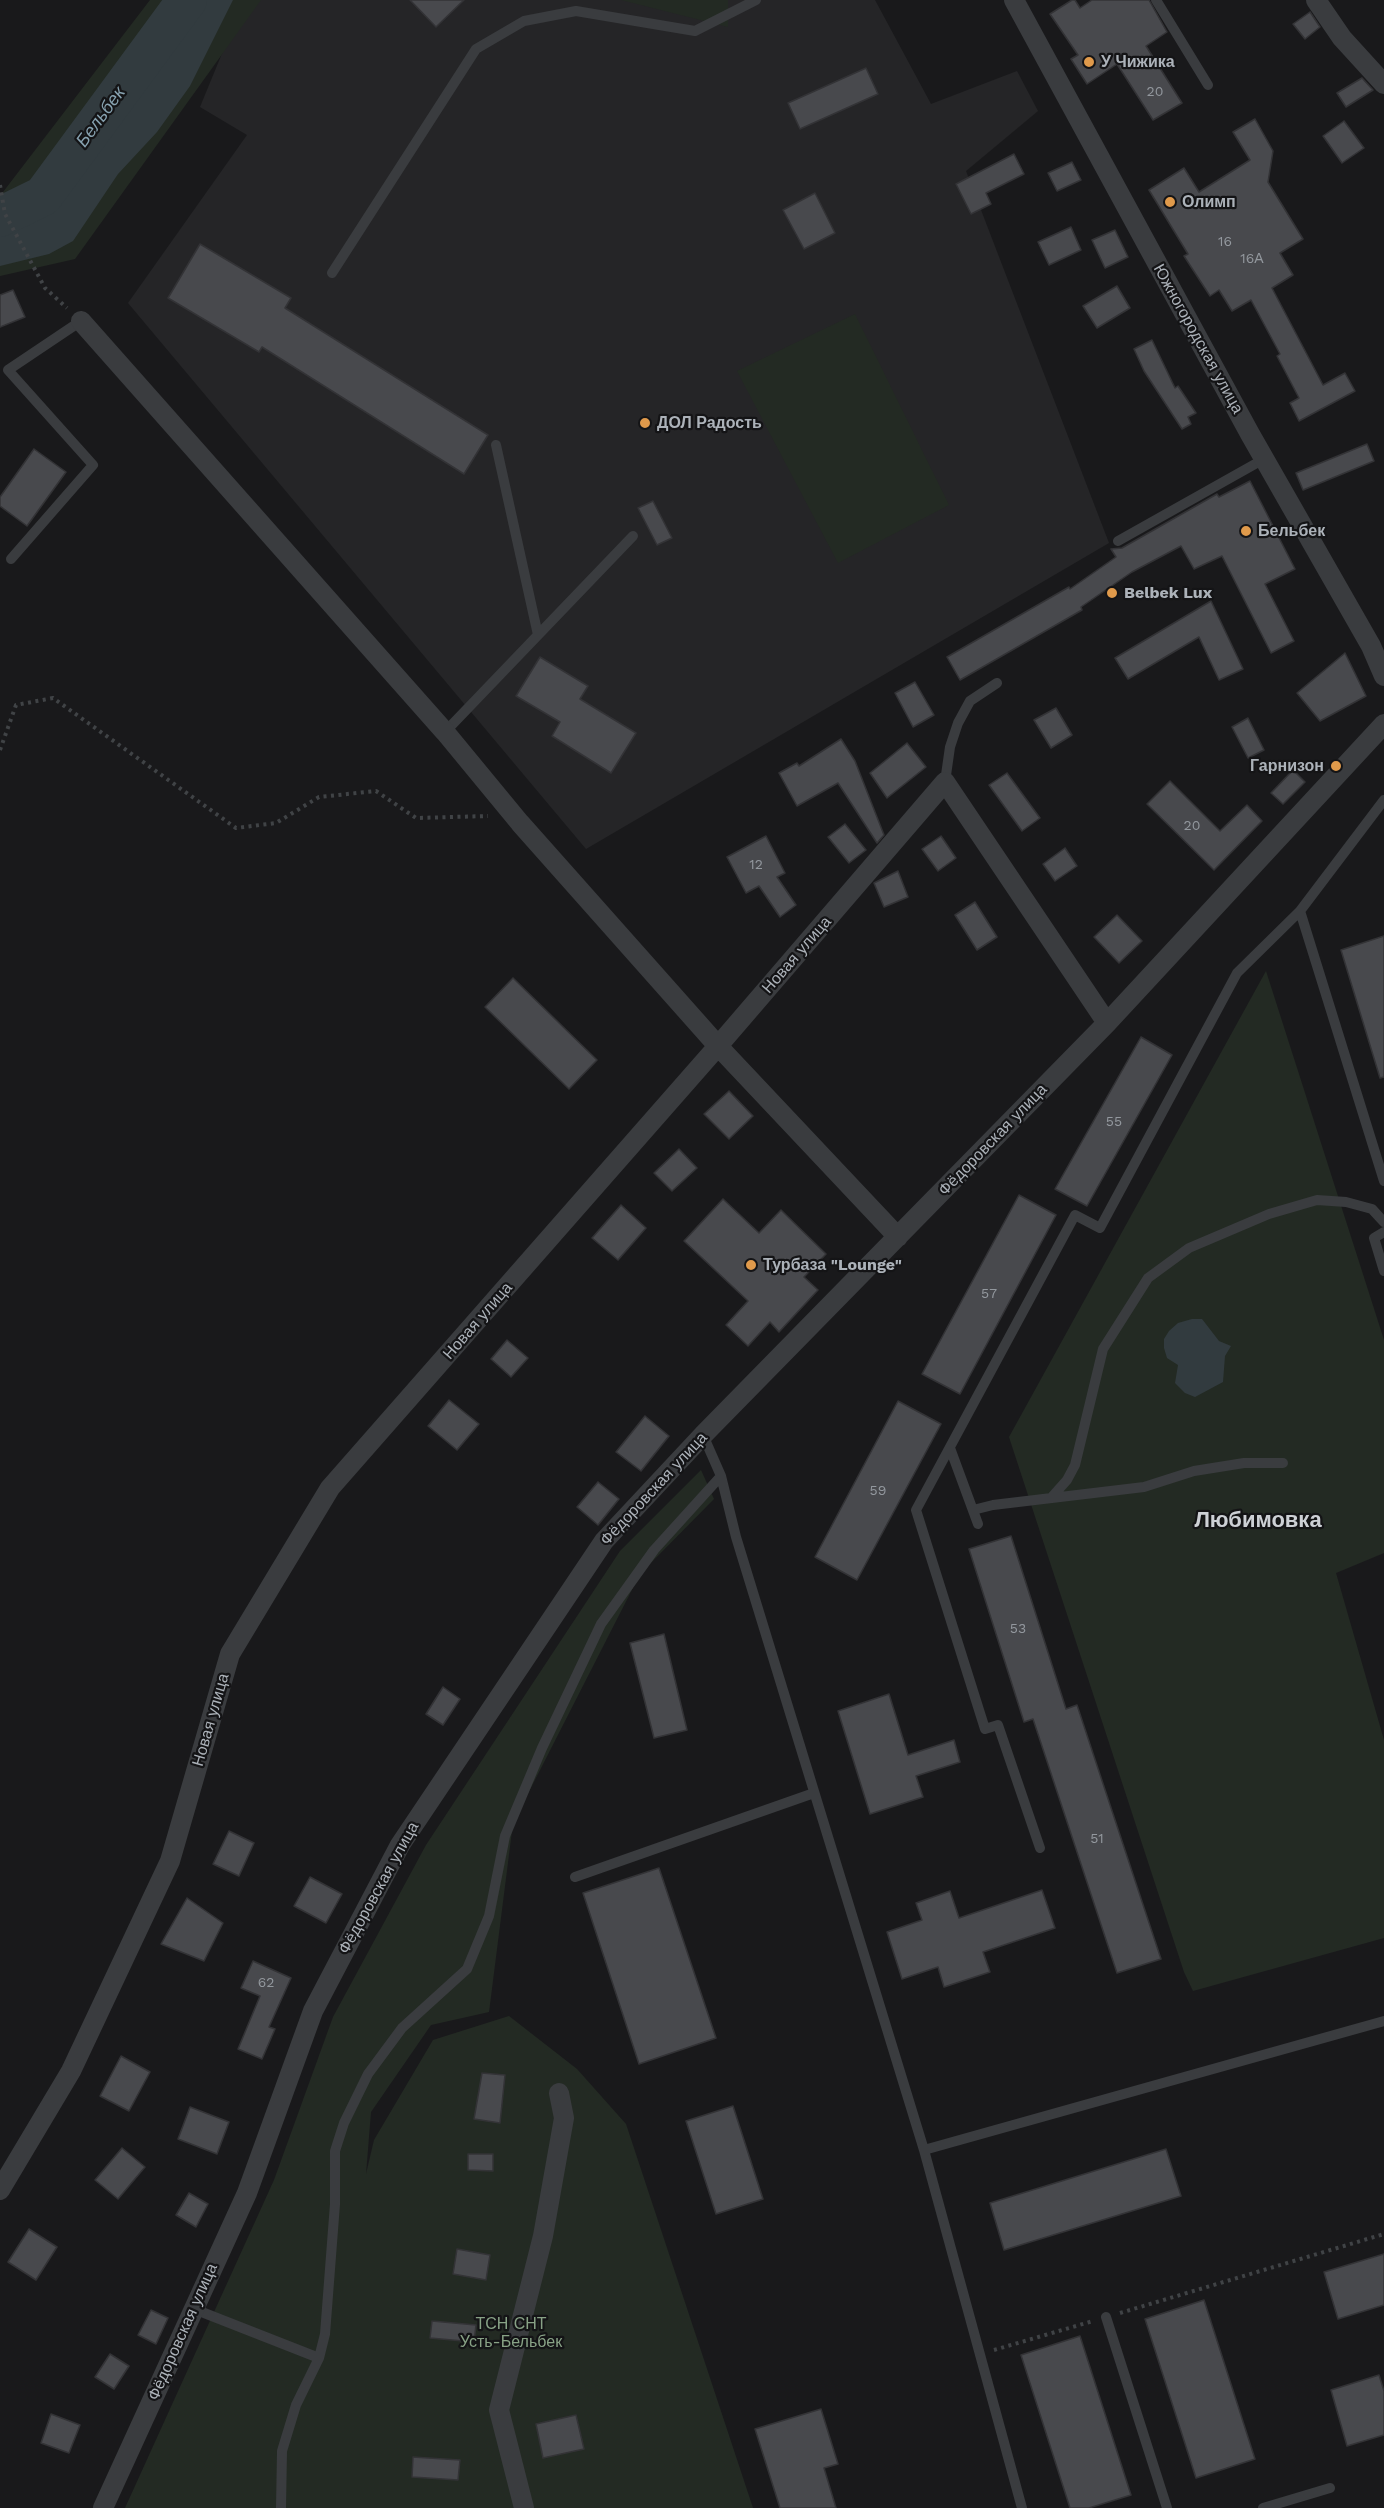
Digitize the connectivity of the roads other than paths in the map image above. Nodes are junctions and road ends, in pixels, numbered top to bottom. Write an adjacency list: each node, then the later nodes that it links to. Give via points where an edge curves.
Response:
1 (756, 0): 7 (lane, via 694,31 576,11 524,21 476,49)
2 (1014, 0): 10 (street, Южногородская улица)
3 (1156, 0): 6 (lane)
4 (1316, 0): 5 (street, via 1342,38)
5 (1384, 84)
6 (1209, 85)
7 (332, 273)
8 (81, 321): 13 (lane, via 8,370 93,465); 18 (street)
9 (496, 445): 14 (lane)
10 (1264, 459): 12 (lane); 15 (street, Южногородская улица, via 1371,646)
11 (633, 536): 14 (lane)
12 (1118, 541)
13 (11, 559)
14 (538, 635): 18 (lane)
15 (1384, 676)
16 (997, 683): 19 (lane, via 970,701 958,723)
17 (1384, 724): 22 (street, Фёдоровская улица)
18 (445, 732): 23 (street, via 520,823)
19 (945, 782): 22 (street); 23 (street, Новая улица)
20 (1384, 800): 21 (lane)
21 (1300, 910): 24 (lane); 30 (lane, via 1237,973 1100,1228 1075,1215)
22 (1107, 1023): 27 (street, Фёдоровская улица)
23 (718, 1046): 27 (street); 42 (street, Новая улица, via 330,1488 230,1654 170,1861 71,2071)
24 (1384, 1181)
25 (1384, 1222): 33 (lane, via 1372,1209 1317,1200 1269,1214 1189,1248 1148,1278 1103,1349 1075,1465)
26 (1384, 1232): 28 (lane, via 1374,1238)
27 (898, 1237): 29 (street, Фёдоровская улица)
28 (1384, 1271)
29 (703, 1435): 32 (lane); 43 (street, Фёдоровская улица, via 604,1541 400,1845 313,2011 247,2193)
30 (950, 1448): 34 (lane); 37 (lane, via 916,1510 985,1729 998,1725)
31 (1283, 1463): 33 (lane, via 1244,1463 1194,1471 1144,1487)
32 (721, 1476): 36 (lane); 45 (lane, via 654,1550 601,1624 505,1836 489,1916 467,1969 402,2028 368,2074 344,2123 335,2151 325,2334)
33 (1052, 1498): 34 (lane)
34 (973, 1510): 35 (lane)
35 (978, 1524)
36 (814, 1793): 38 (lane); 41 (lane)
37 (1040, 1848)
38 (575, 1877)
39 (1384, 2021): 41 (lane)
40 (559, 2093): 49 (street, via 564,2118 543,2236 499,2410)
41 (924, 2150): 50 (lane)
42 (0, 2190)
43 (194, 2309): 45 (lane); 47 (street, Фёдоровская улица)
44 (1106, 2317): 51 (lane)
45 (319, 2358): 48 (lane, via 296,2405 282,2451)
46 (1330, 2488): 52 (lane)
47 (103, 2508)
48 (281, 2508)
49 (524, 2508)
50 (1022, 2508)
51 (1167, 2508)
52 (1263, 2508)

